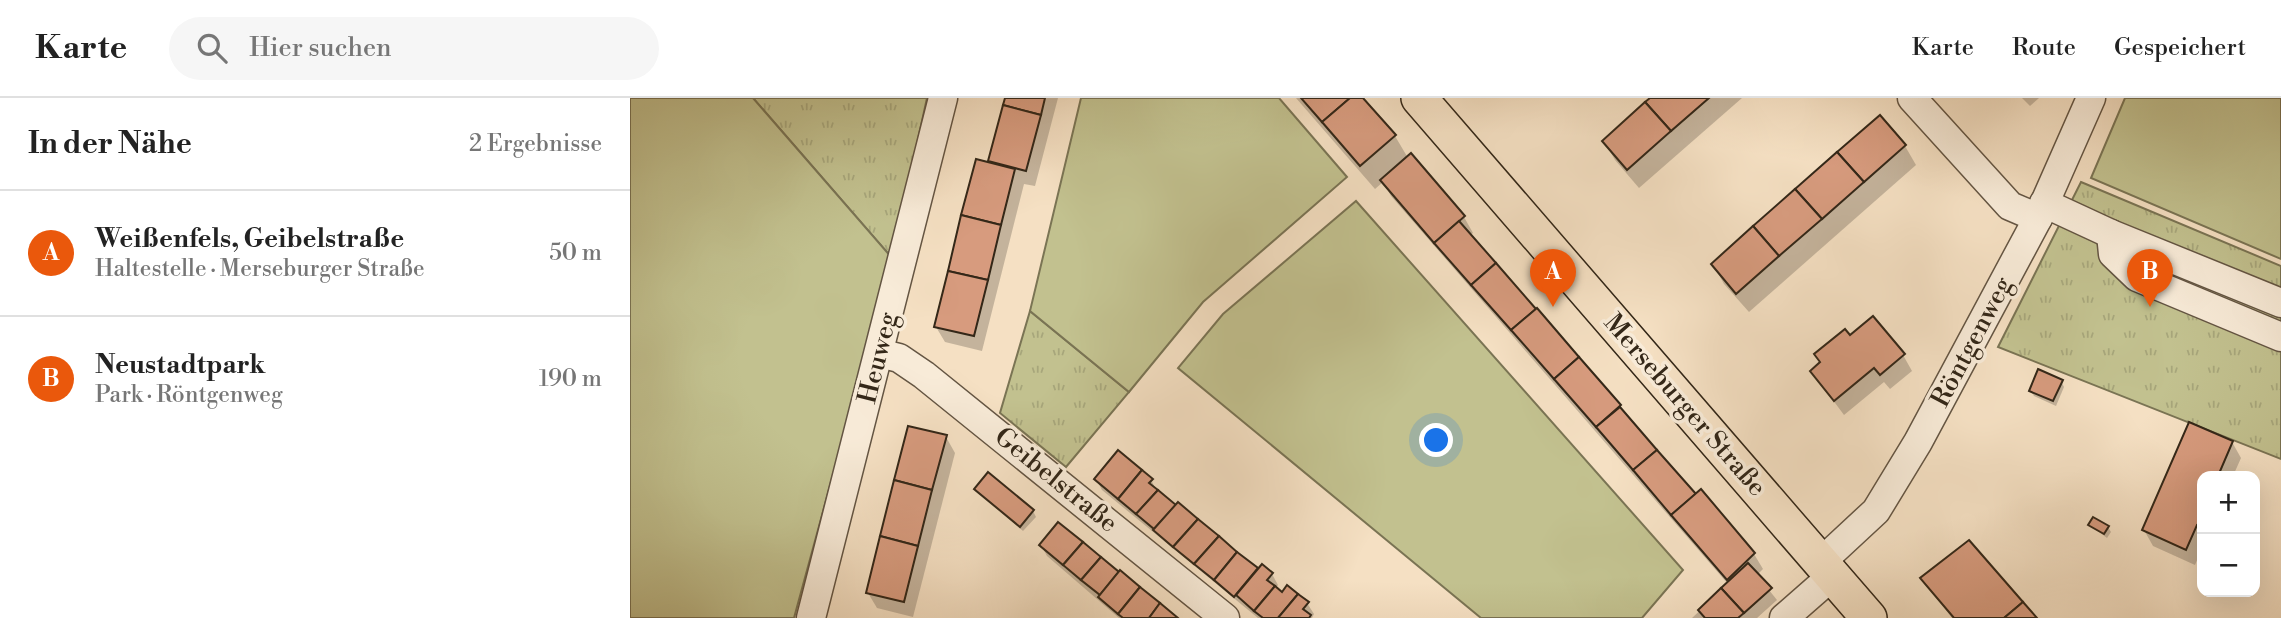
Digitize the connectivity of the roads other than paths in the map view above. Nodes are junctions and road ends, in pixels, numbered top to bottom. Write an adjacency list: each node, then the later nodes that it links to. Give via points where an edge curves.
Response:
1 (943, 98): 9 (street, Heuweg)
2 (1419, 98): 10 (main road, Merseburger Straße)
3 (1912, 98): 5 (street, via 2010,206)
4 (2091, 98): 5 (street, Röntgenweg)
5 (2041, 210): 6 (street); 10 (street, Röntgenweg, via 1958,370 1881,504)
6 (2111, 234): 7 (street); 8 (street, via 2113,254 2137,277)
7 (2281, 303)
8 (2281, 337)
9 (879, 353): 11 (street, Heuweg); 12 (street, Geibelstraße, via 899,358 924,375)
10 (1826, 569): 13 (street, Röntgenweg); 14 (main road, Merseburger Straße)
11 (811, 618)
12 (1225, 618)
13 (1784, 618)
14 (1869, 618)

